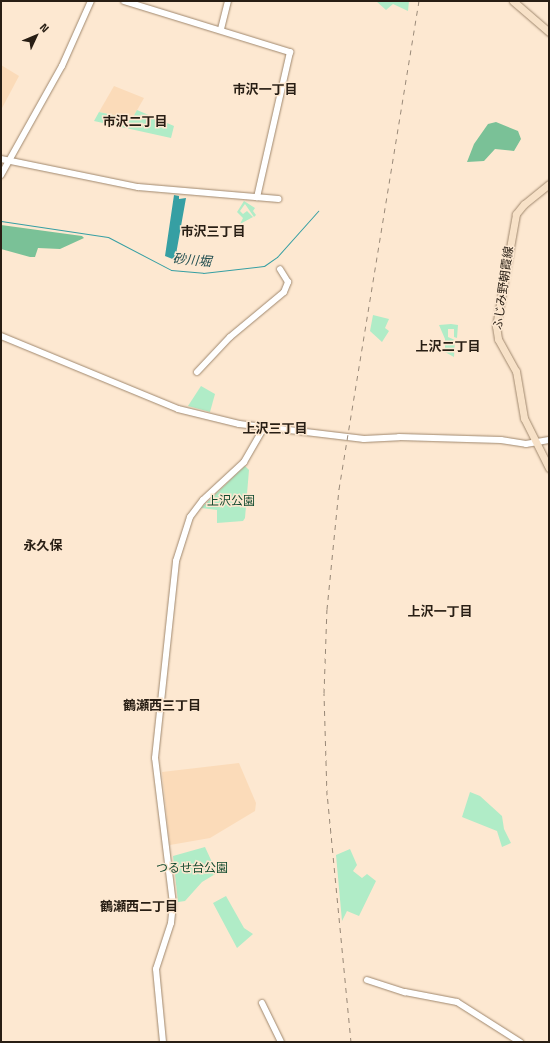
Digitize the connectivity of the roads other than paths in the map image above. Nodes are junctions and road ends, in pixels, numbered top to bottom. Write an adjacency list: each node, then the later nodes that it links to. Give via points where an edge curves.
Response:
1 (91, 1): 8 (street, via 62,66)
2 (124, 1): 5 (street)
3 (228, 1): 5 (street)
4 (513, 1): 6 (main road)
5 (221, 29): 11 (street, via 277,46 291,54)
6 (549, 32)
7 (1, 159): 8 (street)
8 (9, 161): 9 (street); 11 (street, via 138,187)
9 (1, 174)
10 (549, 184): 18 (main road, ふじみ野朝霞線, via 524,204 516,214 496,326 498,339 516,371 521,411)
11 (257, 197): 12 (street)
12 (278, 199)
13 (280, 269): 15 (street, via 288,282 285,290 230,337)
14 (1, 336): 16 (street, via 178,409)
15 (197, 372)
16 (264, 428): 18 (street, via 364,439 405,437); 22 (street, via 244,462 211,491 190,517 176,561 155,758 173,904 171,923 156,969)
17 (549, 440): 18 (street)
18 (536, 442): 19 (main road, ふじみ野朝霞線)
19 (549, 468)
20 (367, 980): 24 (street, via 405,992 457,1002)
21 (262, 1003): 23 (street)
22 (163, 1042)
23 (280, 1042)
24 (520, 1042)

